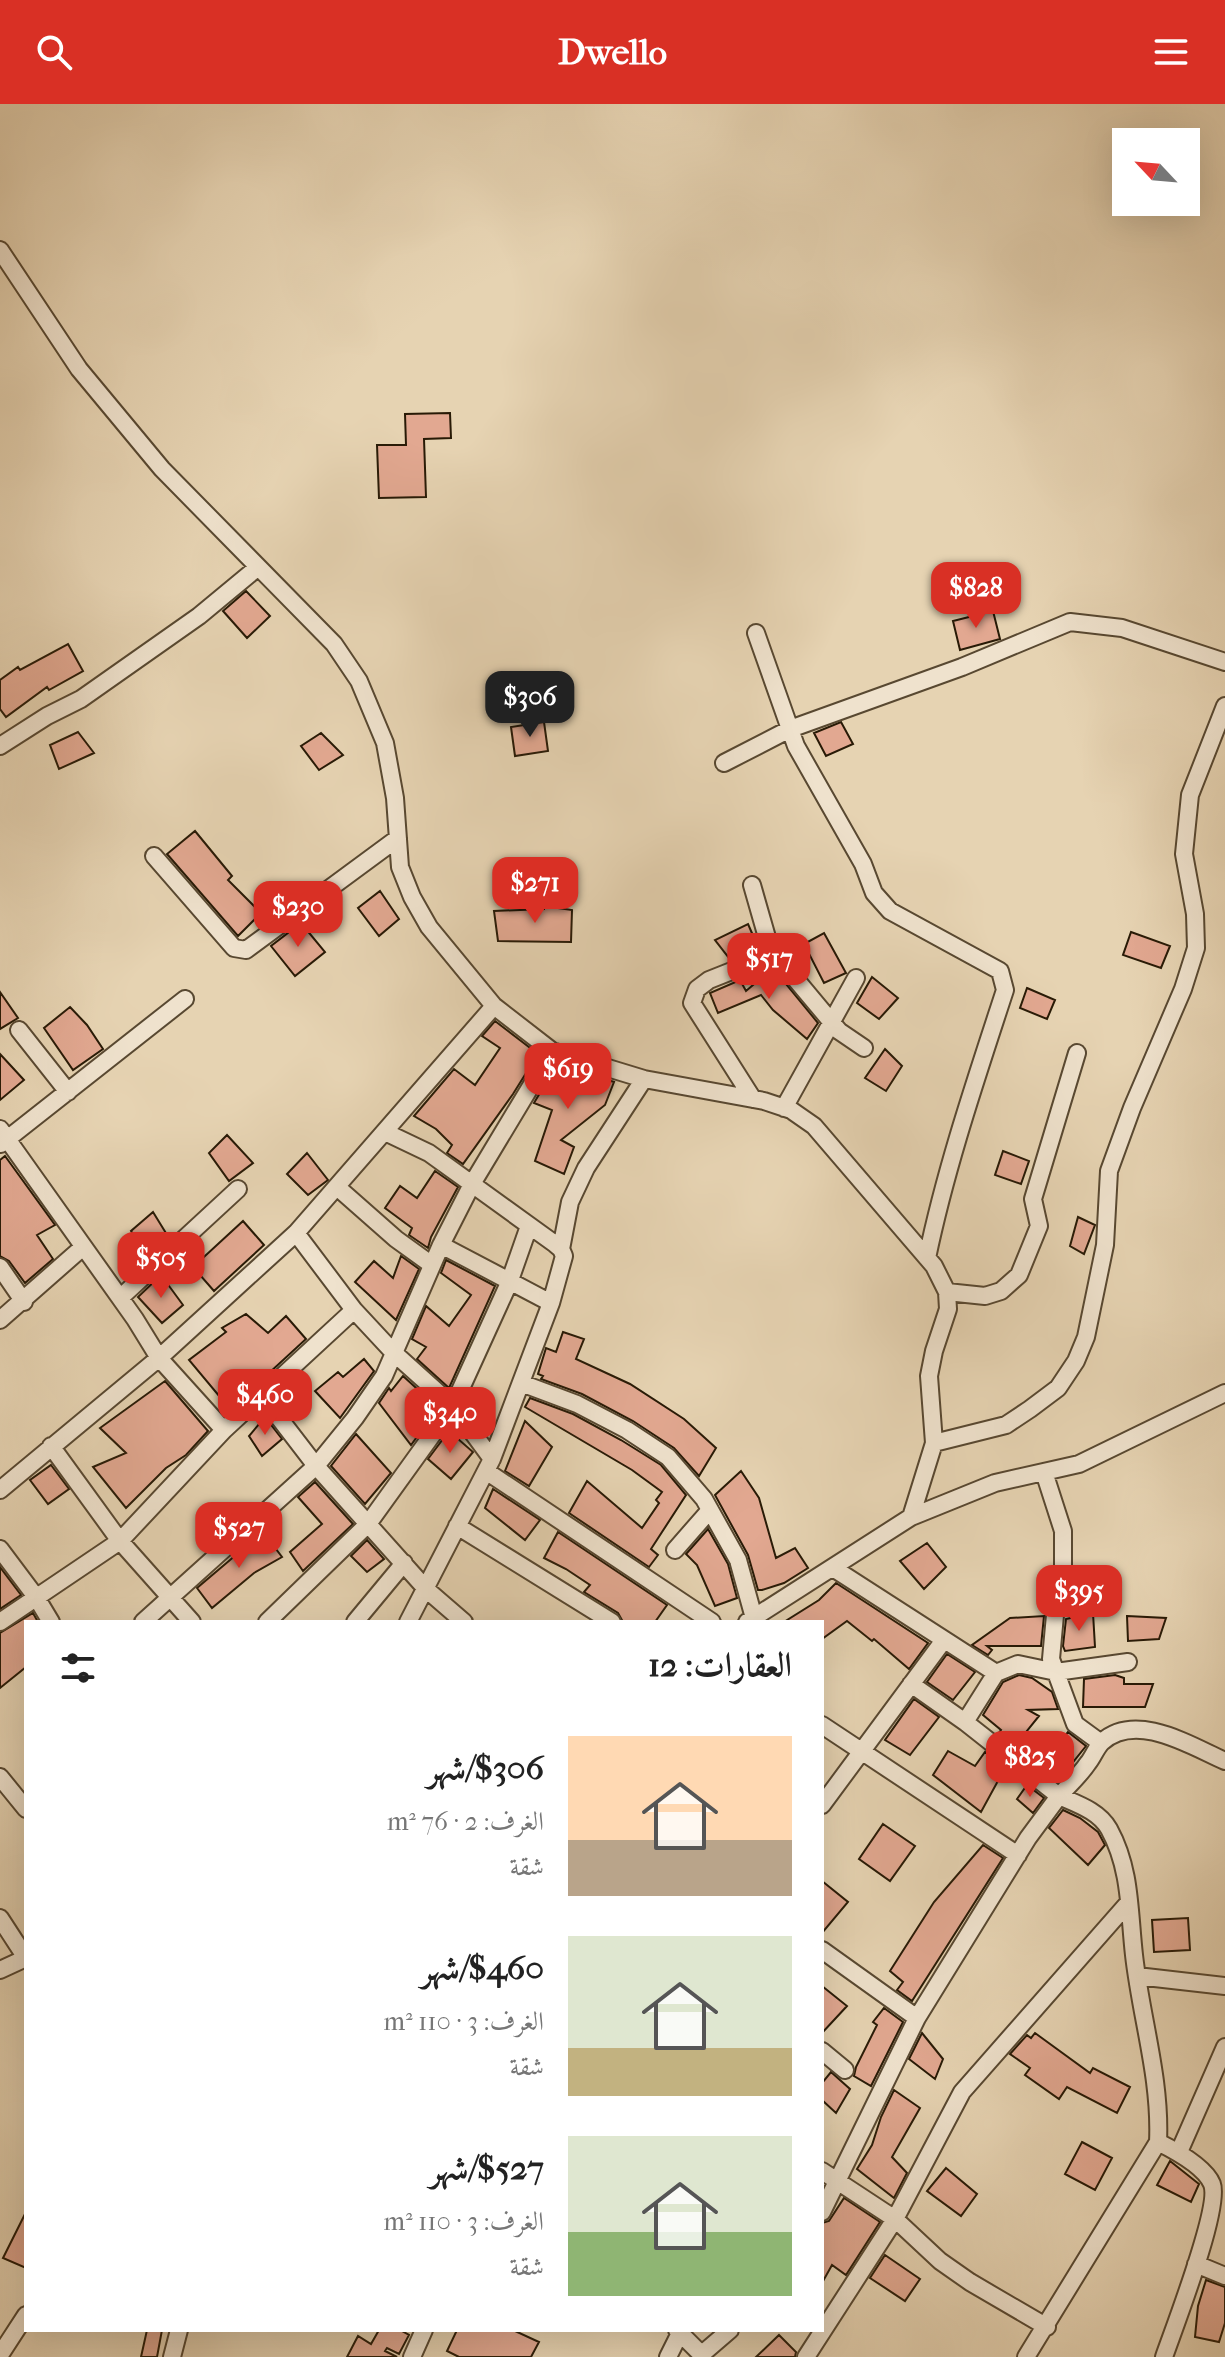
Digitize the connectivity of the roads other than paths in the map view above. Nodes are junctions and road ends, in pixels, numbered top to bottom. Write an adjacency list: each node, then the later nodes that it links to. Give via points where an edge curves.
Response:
1 (0, 250): 2 (street, via 88,381 162,469)
2 (257, 568): 7 (street, via 81,699); 9 (street, via 334,644 359,681 385,743)
3 (756, 633): 6 (street)
4 (1225, 662): 6 (street, via 1122,628 1070,622)
5 (1225, 706): 52 (street, via 1190,795 1184,854 1196,948 1109,1171 1105,1245 1086,1337 1058,1388 1030,1409 1006,1425)
6 (790, 729): 8 (street); 35 (street, via 874,893 890,911 1000,971 1003,979 1005,990 963,1116)
7 (0, 746)
8 (724, 763)
9 (398, 838): 10 (street, via 246,950 234,948); 15 (street, via 400,867 429,927)
10 (154, 856)
11 (752, 885): 12 (street)
12 (772, 955): 16 (street, via 784,960); 23 (street, via 709,980 697,989 692,1003)
13 (856, 978): 16 (street)
14 (185, 999): 22 (street)
15 (494, 1006): 19 (street); 25 (street)
16 (832, 1022): 18 (street); 24 (street)
17 (19, 1030): 22 (street)
18 (864, 1048)
19 (552, 1051): 21 (street); 27 (street)
20 (1077, 1053): 39 (street, via 1033,1199 1039,1226 1019,1275 1001,1291 985,1296)
21 (644, 1079): 23 (street); 34 (street, via 586,1168 570,1202)
22 (68, 1092): 26 (street)
23 (753, 1099): 24 (street)
24 (784, 1108): 35 (street, via 814,1126)
25 (385, 1132): 27 (street, via 429,1153); 28 (street)
26 (2, 1138): 33 (street)
27 (472, 1184): 30 (street); 32 (street)
28 (337, 1187): 31 (street); 36 (street)
29 (238, 1189): 40 (street)
30 (529, 1226): 34 (street); 38 (street)
31 (296, 1233): 43 (street); 46 (street)
32 (441, 1245): 36 (street); 38 (street)
33 (83, 1247): 40 (street); 41 (street)
34 (561, 1249): 42 (street, via 564,1256)
35 (927, 1258): 39 (street)
36 (432, 1265): 45 (street)
37 (0, 1267): 41 (street)
38 (509, 1283): 42 (street); 50 (street)
39 (947, 1292): 52 (street, via 948,1309 929,1376)
40 (120, 1298): 46 (street)
41 (24, 1302): 44 (street)
42 (551, 1303): 47 (street)
43 (354, 1310): 45 (street); 49 (street)
44 (0, 1320)
45 (394, 1353): 50 (street); 55 (street, via 373,1394)
46 (159, 1358): 51 (street); 53 (street)
47 (521, 1383): 54 (street); 58 (street, via 577,1404 668,1457)
48 (1225, 1393): 56 (street, via 1079,1464)
49 (263, 1397): 51 (street); 55 (street)
50 (453, 1406): 54 (street); 60 (street)
51 (224, 1430): 62 (street)
52 (934, 1443): 59 (street)
53 (51, 1446): 57 (street); 62 (street)
54 (489, 1465): 61 (street); 78 (street)
55 (316, 1466): 60 (street); 69 (street)
56 (1044, 1472): 59 (street, via 995,1483); 83 (street, via 1063,1531 1063,1585 1051,1649)
57 (0, 1490)
58 (710, 1510): 64 (street); 79 (street, via 738,1560)
59 (911, 1517): 66 (street)
60 (368, 1524): 65 (street); 73 (street)
61 (457, 1526): 67 (street); 77 (street)
62 (120, 1541): 68 (street); 69 (street)
63 (0, 1549): 68 (street)
64 (675, 1550)
65 (404, 1563): 67 (street); 74 (street)
66 (833, 1568): 79 (street); 81 (street)
67 (427, 1590): 75 (street); 76 (street)
68 (36, 1597): 70 (street); 80 (street)
69 (172, 1598): 71 (street); 72 (street)
70 (50, 1620)
71 (145, 1620)
72 (190, 1620)
73 (269, 1620)
74 (357, 1620)
75 (409, 1620)
76 (462, 1620)
77 (609, 1620)
78 (709, 1620)
79 (750, 1620)
80 (0, 1622)
81 (944, 1640): 84 (street); 85 (street)
82 (1128, 1662): 83 (street)
83 (1056, 1672): 84 (street, via 1018,1664); 88 (street, via 1075,1724)
84 (996, 1673): 86 (street)
85 (911, 1684): 86 (street); 89 (street)
86 (965, 1722): 92 (street)
87 (824, 1726): 89 (street)
88 (1101, 1743): 90 (street, via 1121,1731 1144,1730); 92 (street)
89 (861, 1752): 93 (street); 95 (street)
90 (1225, 1761)
91 (0, 1777): 94 (street)
92 (1059, 1796): 95 (street); 96 (street, via 1090,1810 1108,1826 1123,1859)
93 (824, 1802)
94 (24, 1807)
95 (1018, 1855): 104 (street)
96 (1129, 1902): 102 (street); 114 (street, via 962,2092)
97 (0, 1918): 99 (street)
98 (824, 1951): 104 (street)
99 (24, 1955)
100 (24, 1959): 101 (street)
101 (0, 1970)
102 (1137, 1976): 103 (street); 108 (street, via 1157,2079)
103 (1225, 1986)
104 (917, 2018): 111 (street)
105 (1225, 2047): 109 (street)
106 (824, 2053): 107 (street)
107 (845, 2070)
108 (1158, 2142): 109 (street); 118 (street)
109 (1179, 2152): 112 (street, via 1208,2178)
110 (824, 2172): 111 (street)
111 (837, 2182): 113 (street); 114 (street)
112 (1219, 2198): 115 (street)
113 (824, 2208)
114 (895, 2219): 118 (street, via 950,2268); 119 (street)
115 (1196, 2264): 116 (street); 133 (street)
116 (1225, 2276)
117 (24, 2318): 126 (street)
118 (1047, 2327): 132 (street)
119 (824, 2329)
120 (178, 2332): 128 (street)
121 (423, 2332): 129 (street)
122 (679, 2332): 130 (street)
123 (680, 2332): 127 (street)
124 (728, 2332): 127 (street)
125 (822, 2332): 131 (street)
126 (0, 2355)
127 (703, 2356)
128 (172, 2357)
129 (412, 2357)
130 (668, 2357)
131 (806, 2357)
132 (1026, 2357)
133 (1167, 2357)

